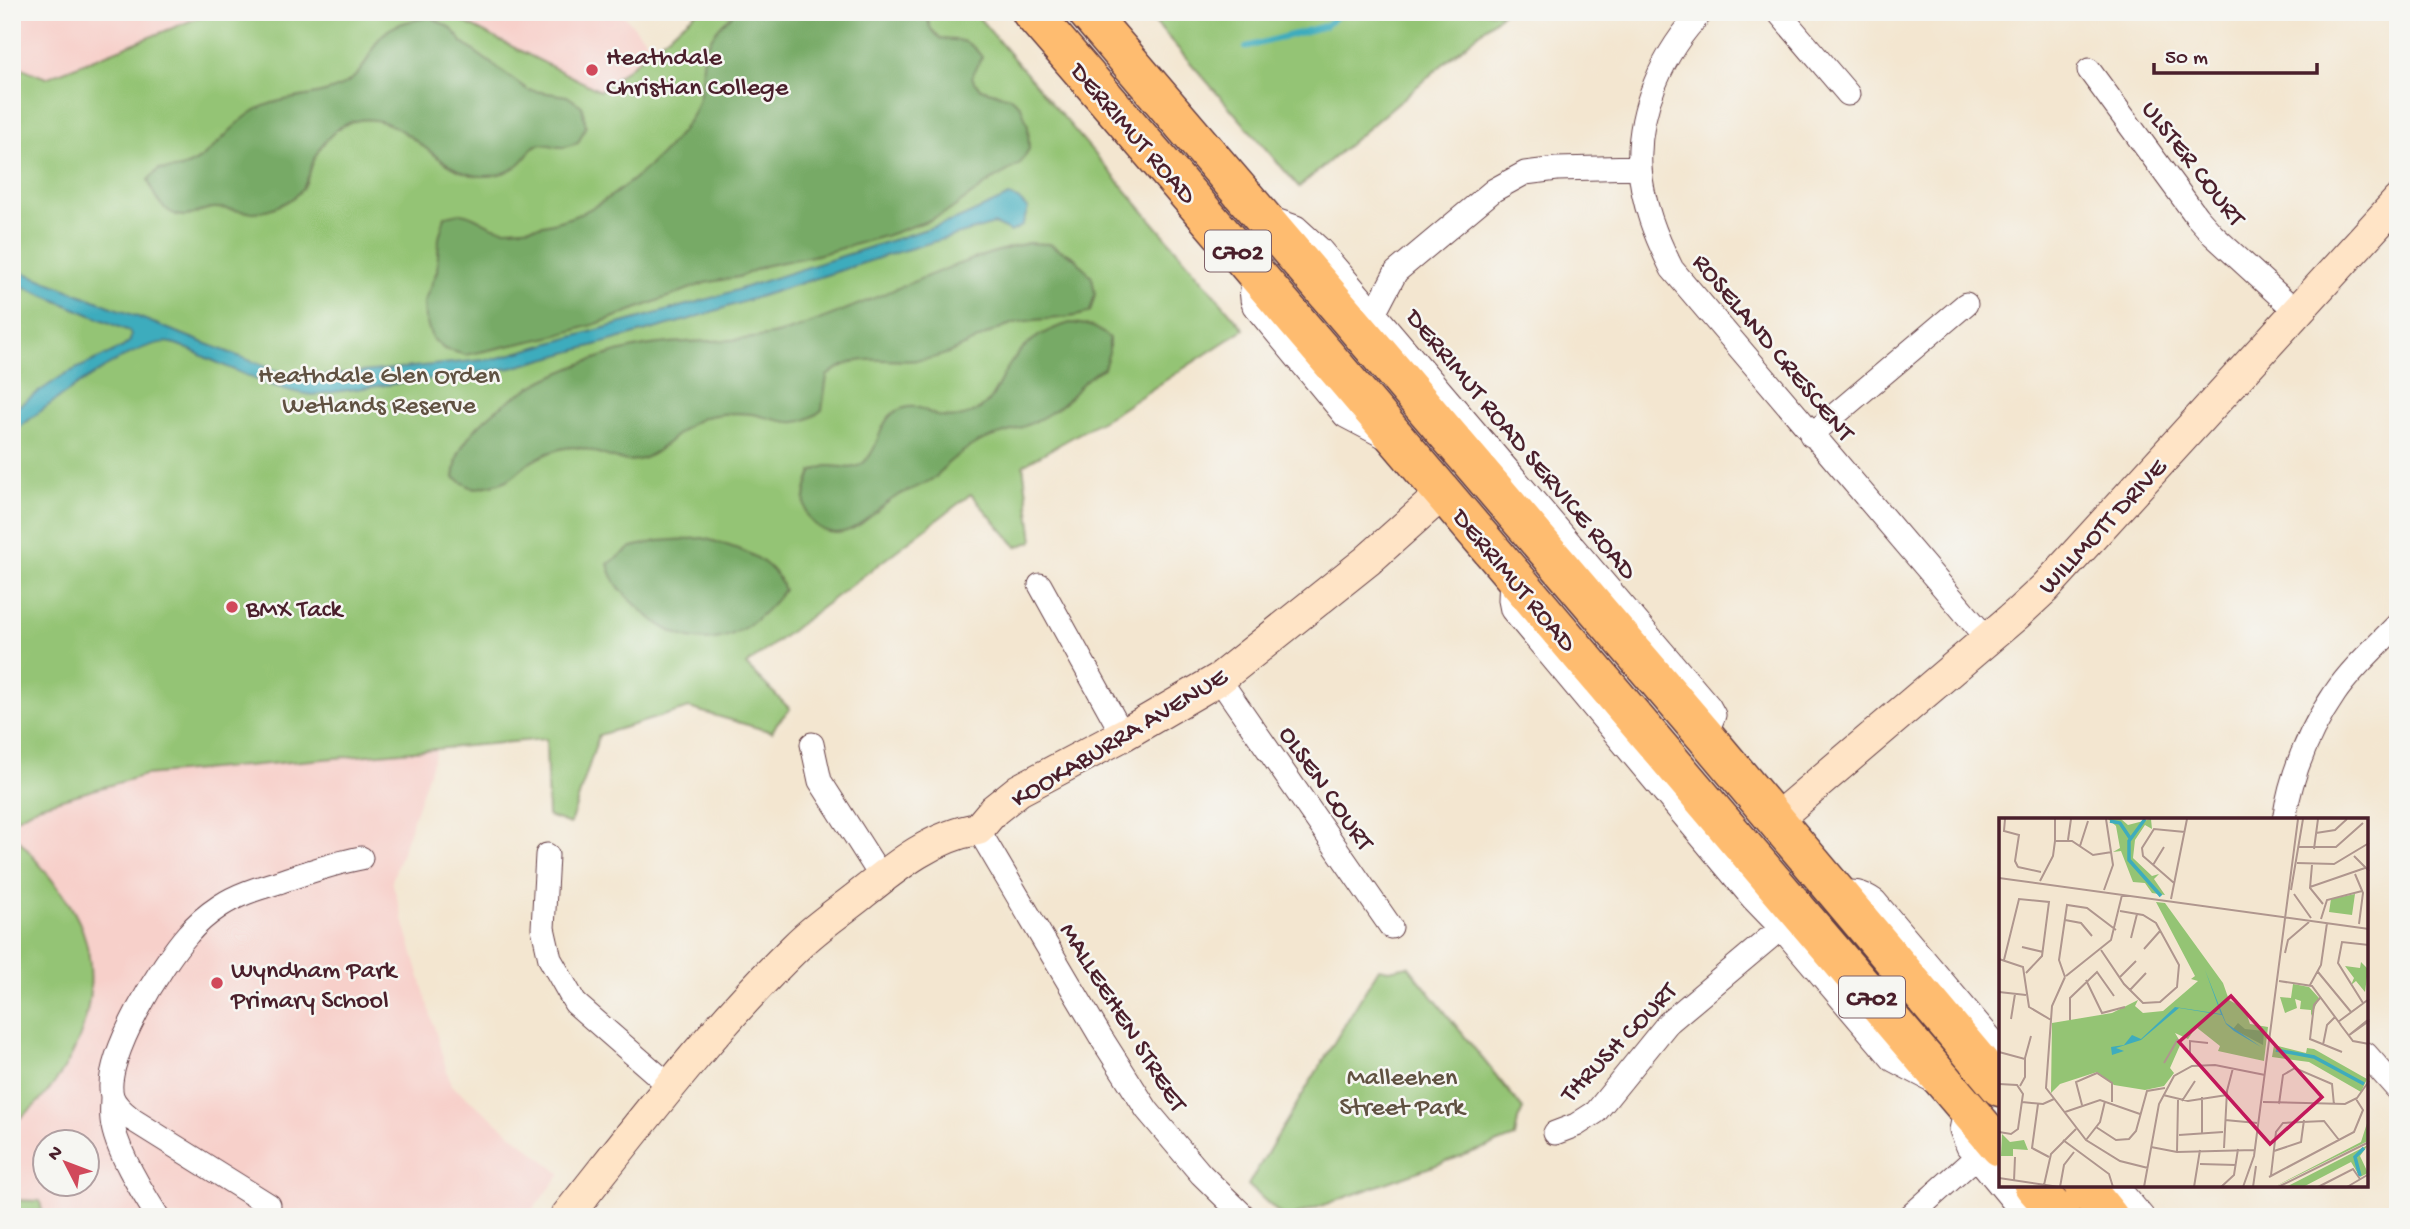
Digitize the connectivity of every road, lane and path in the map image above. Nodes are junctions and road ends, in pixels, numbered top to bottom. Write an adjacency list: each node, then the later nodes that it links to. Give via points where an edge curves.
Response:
1 (1031, 12): 15 (highway, DERRIMUT ROAD / C702)
2 (1087, 12): 9 (highway, DERRIMUT ROAD / C702)
3 (1702, 12): 7 (street, ROSELAND CRESCENT, via 1675,46 1654,85 1643,127)
4 (1778, 12): 6 (street)
5 (2089, 70): 11 (street, ULSTER COURT, via 2197,217)
6 (1848, 94)
7 (1640, 167): 12 (street, via 1525,173 1494,190 1396,272); 13 (street, ROSELAND CRESCENT, via 1658,240 1672,268)
8 (2398, 201): 11 (street, WILLMOTT DRIVE)
9 (1257, 214): 12 (street, DERRIMUT ROAD SERVICE ROAD, via 1296,227 1308,236); 14 (highway, DERRIMUT ROAD / C702)
10 (1966, 304): 13 (street)
11 (2296, 311): 19 (street, WILLMOTT DRIVE, via 2045,588)
12 (1375, 312): 22 (street, DERRIMUT ROAD SERVICE ROAD, via 1709,706 1714,715)
13 (1811, 435): 19 (street, ROSELAND CRESCENT)
14 (1474, 467): 15 (highway); 22 (highway, DERRIMUT ROAD / C702)
15 (1443, 493): 16 (highway, DERRIMUT ROAD / C702); 20 (street, KOOKABURRA AVENUE)
16 (1511, 574): 27 (highway, DERRIMUT ROAD / C702); 33 (street, via 1512,610)
17 (1040, 585): 21 (street)
18 (2398, 624): 24 (street, via 2336,692 2314,728 2297,765)
19 (1987, 639): 25 (street, WILLMOTT DRIVE)
20 (1219, 679): 21 (street, KOOKABURRA AVENUE); 32 (street, OLSEN COURT)
21 (1123, 735): 26 (street, KOOKABURRA AVENUE, via 1018,790)
22 (1705, 736): 25 (highway, DERRIMUT ROAD / C702)
23 (812, 744): 30 (street, via 820,781)
24 (2284, 818)
25 (1775, 820): 27 (highway); 31 (highway, DERRIMUT ROAD / C702)
26 (978, 829): 30 (street, via 931,844); 52 (street, MALLEEHEN STREET, via 1147,1110)
27 (1743, 847): 34 (highway, DERRIMUT ROAD / C702)
28 (547, 855): 38 (street, via 542,928 550,959 575,1003)
29 (361, 858): 40 (street, via 240,894 194,927 161,969 124,1040 111,1082)
30 (882, 878): 38 (street, via 799,944 722,1024)
31 (1838, 894): 34 (highway, via 1825,912); 35 (street, via 1850,890 1875,901); 37 (highway, DERRIMUT ROAD / C702)
32 (1391, 928)
33 (1782, 928): 41 (street, via 1893,1060); 42 (street, THRUSH COURT, via 1668,1023 1596,1112)
34 (1828, 946): 41 (highway, DERRIMUT ROAD / C702)
35 (1999, 1048)
36 (2368, 1056): 39 (street)
37 (1999, 1086)
38 (671, 1087): 51 (street)
39 (2398, 1090)
40 (112, 1097): 49 (street, via 133,1120); 50 (street, via 112,1121 119,1142)
41 (1958, 1098): 43 (highway, DERRIMUT ROAD / C702)
42 (1555, 1133)
43 (1988, 1152): 44 (street); 53 (street)
44 (1999, 1171)
45 (2008, 1187): 54 (street)
46 (2035, 1187): 55 (highway)
47 (2085, 1187): 56 (highway)
48 (2118, 1187): 57 (street)
49 (269, 1205)
50 (158, 1217)
51 (566, 1217)
52 (1245, 1217)
53 (1909, 1217)
54 (2026, 1217)
55 (2061, 1217)
56 (2109, 1217)
57 (2143, 1217)

